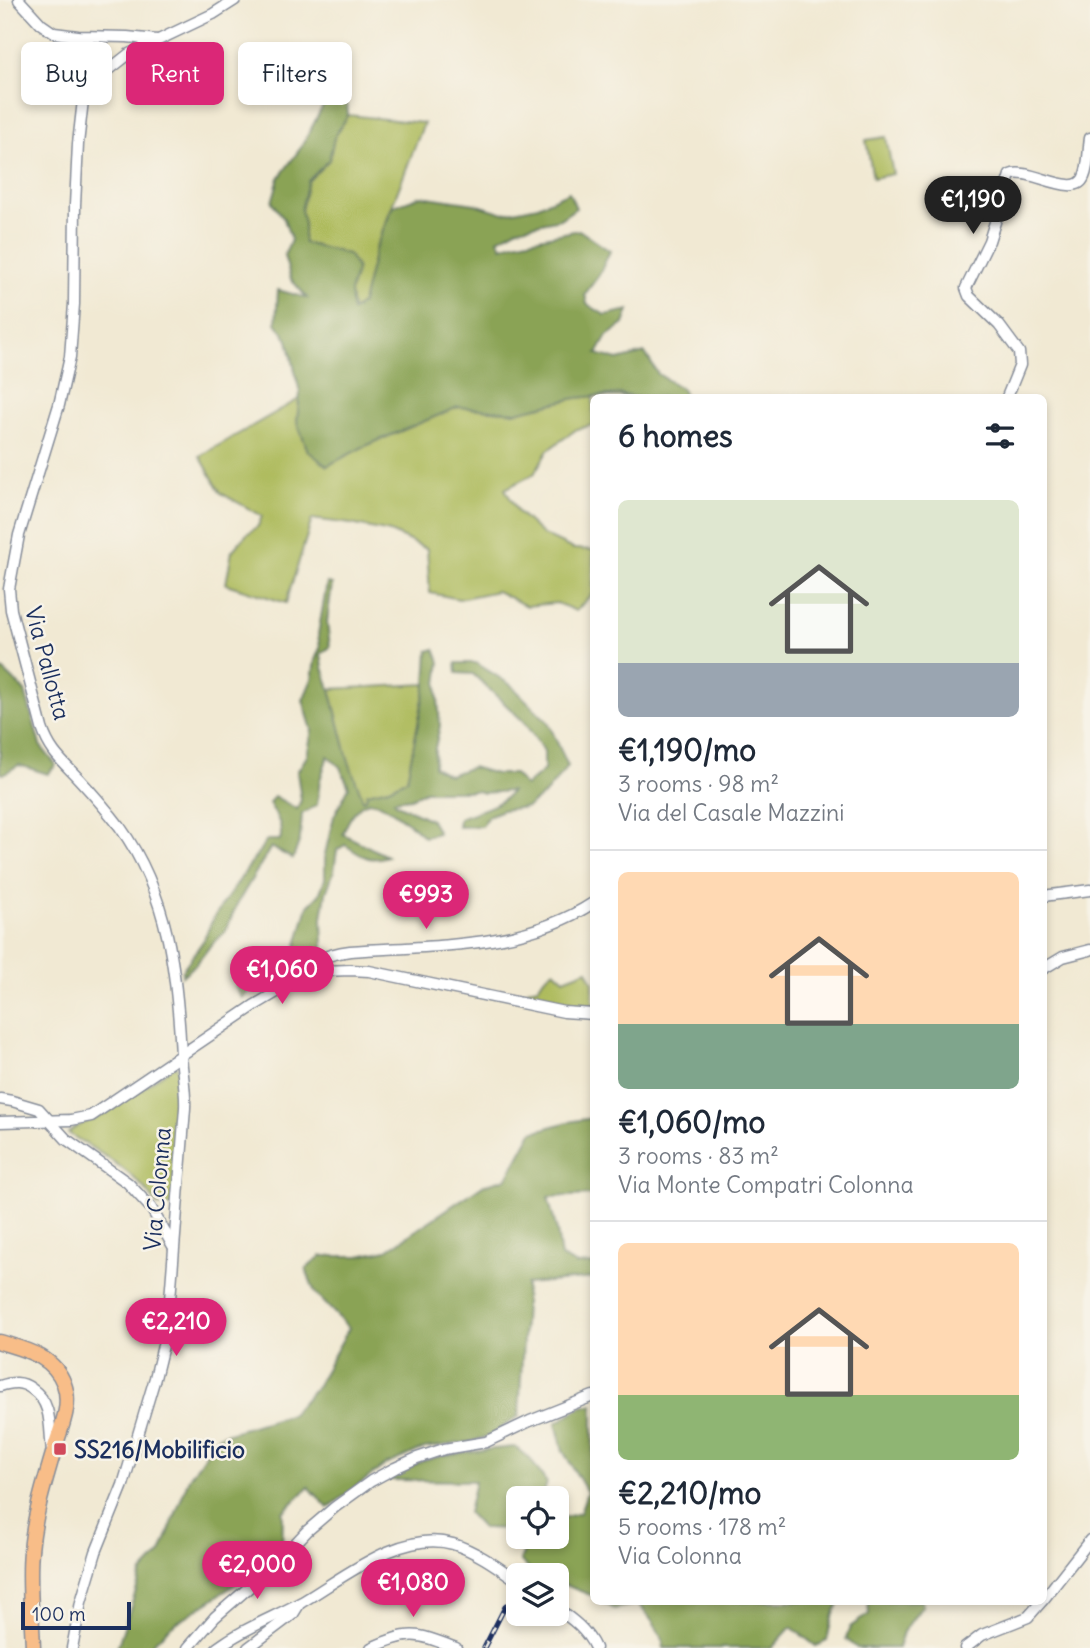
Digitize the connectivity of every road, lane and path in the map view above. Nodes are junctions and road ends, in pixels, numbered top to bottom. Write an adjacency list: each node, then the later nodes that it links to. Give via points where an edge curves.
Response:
1 (19, 0): 3 (street, via 54,33)
2 (235, 0): 3 (street, Via Pallotta)
3 (156, 40): 13 (street, Via Pallotta, via 104,72 83,100 71,351 19,534 9,597 49,746 122,830 158,900 173,961)
4 (1090, 138): 5 (street, via 1085,174 1079,184 1065,185 1018,172 1009,177 987,245 967,286 969,296 1019,355 1020,365)
5 (1008, 394)
6 (1090, 890): 7 (street)
7 (1047, 895)
8 (590, 905): 11 (street, via 543,927 502,939 332,954 308,965)
9 (1090, 950): 10 (street)
10 (1047, 967)
11 (285, 987): 12 (street, via 318,973 357,970); 13 (street)
12 (590, 1014)
13 (181, 1056): 15 (street, via 91,1116); 17 (street, Via Colonna, via 185,1108)
14 (0, 1099): 15 (street, via 39,1109)
15 (51, 1121): 16 (street); 17 (street, via 66,1139 135,1189)
16 (0, 1122)
17 (173, 1246): 30 (street, Via Colonna, via 168,1325 161,1353 123,1485 80,1602)
18 (0, 1342): 21 (main road, via 37,1354 63,1380 67,1406)
19 (0, 1385): 21 (street, via 21,1383 43,1398)
20 (590, 1397): 31 (street, via 484,1443 439,1451 371,1481 303,1535)
21 (52, 1457): 29 (main road, via 31,1551)
22 (1090, 1540): 24 (street)
23 (506, 1574): 25 (street, via 451,1544 411,1543 365,1563)
24 (1047, 1594)
25 (299, 1603): 32 (street); 33 (street, via 292,1614)
26 (1038, 1605): 38 (street, via 1026,1618 982,1635)
27 (569, 1617): 37 (street)
28 (405, 1636): 34 (street); 35 (street); 36 (street, via 428,1637)
29 (33, 1648)
30 (72, 1648)
31 (188, 1648)
32 (217, 1648)
33 (248, 1648)
34 (371, 1648)
35 (407, 1648)
36 (456, 1648)
37 (594, 1648)
38 (965, 1648)

